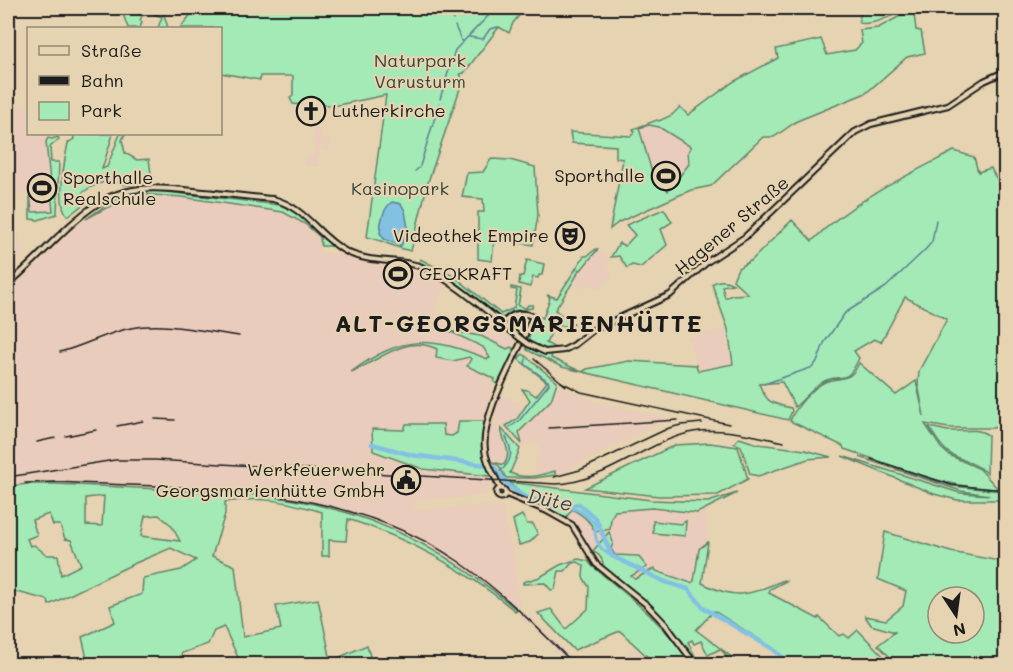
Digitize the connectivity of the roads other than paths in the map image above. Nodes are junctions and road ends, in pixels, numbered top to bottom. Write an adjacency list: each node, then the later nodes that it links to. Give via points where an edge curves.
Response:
1 (1005, 71): 3 (main road, Hagener Straße, bridge, via 948,105 871,124 855,132 745,237 707,261 677,290 593,330 564,350 545,351 528,344)
2 (8, 284): 3 (main road, Hagener Straße, via 104,200 134,189 168,188 286,203 346,252 414,265 438,275)
3 (502, 324): 4 (main road, via 515,314 533,316 488,420 484,444 487,462)
4 (500, 488): 5 (main road); 5 (main road, via 497,496)
5 (506, 494): 6 (main road, via 572,525 596,564 647,605)
6 (695, 664)

